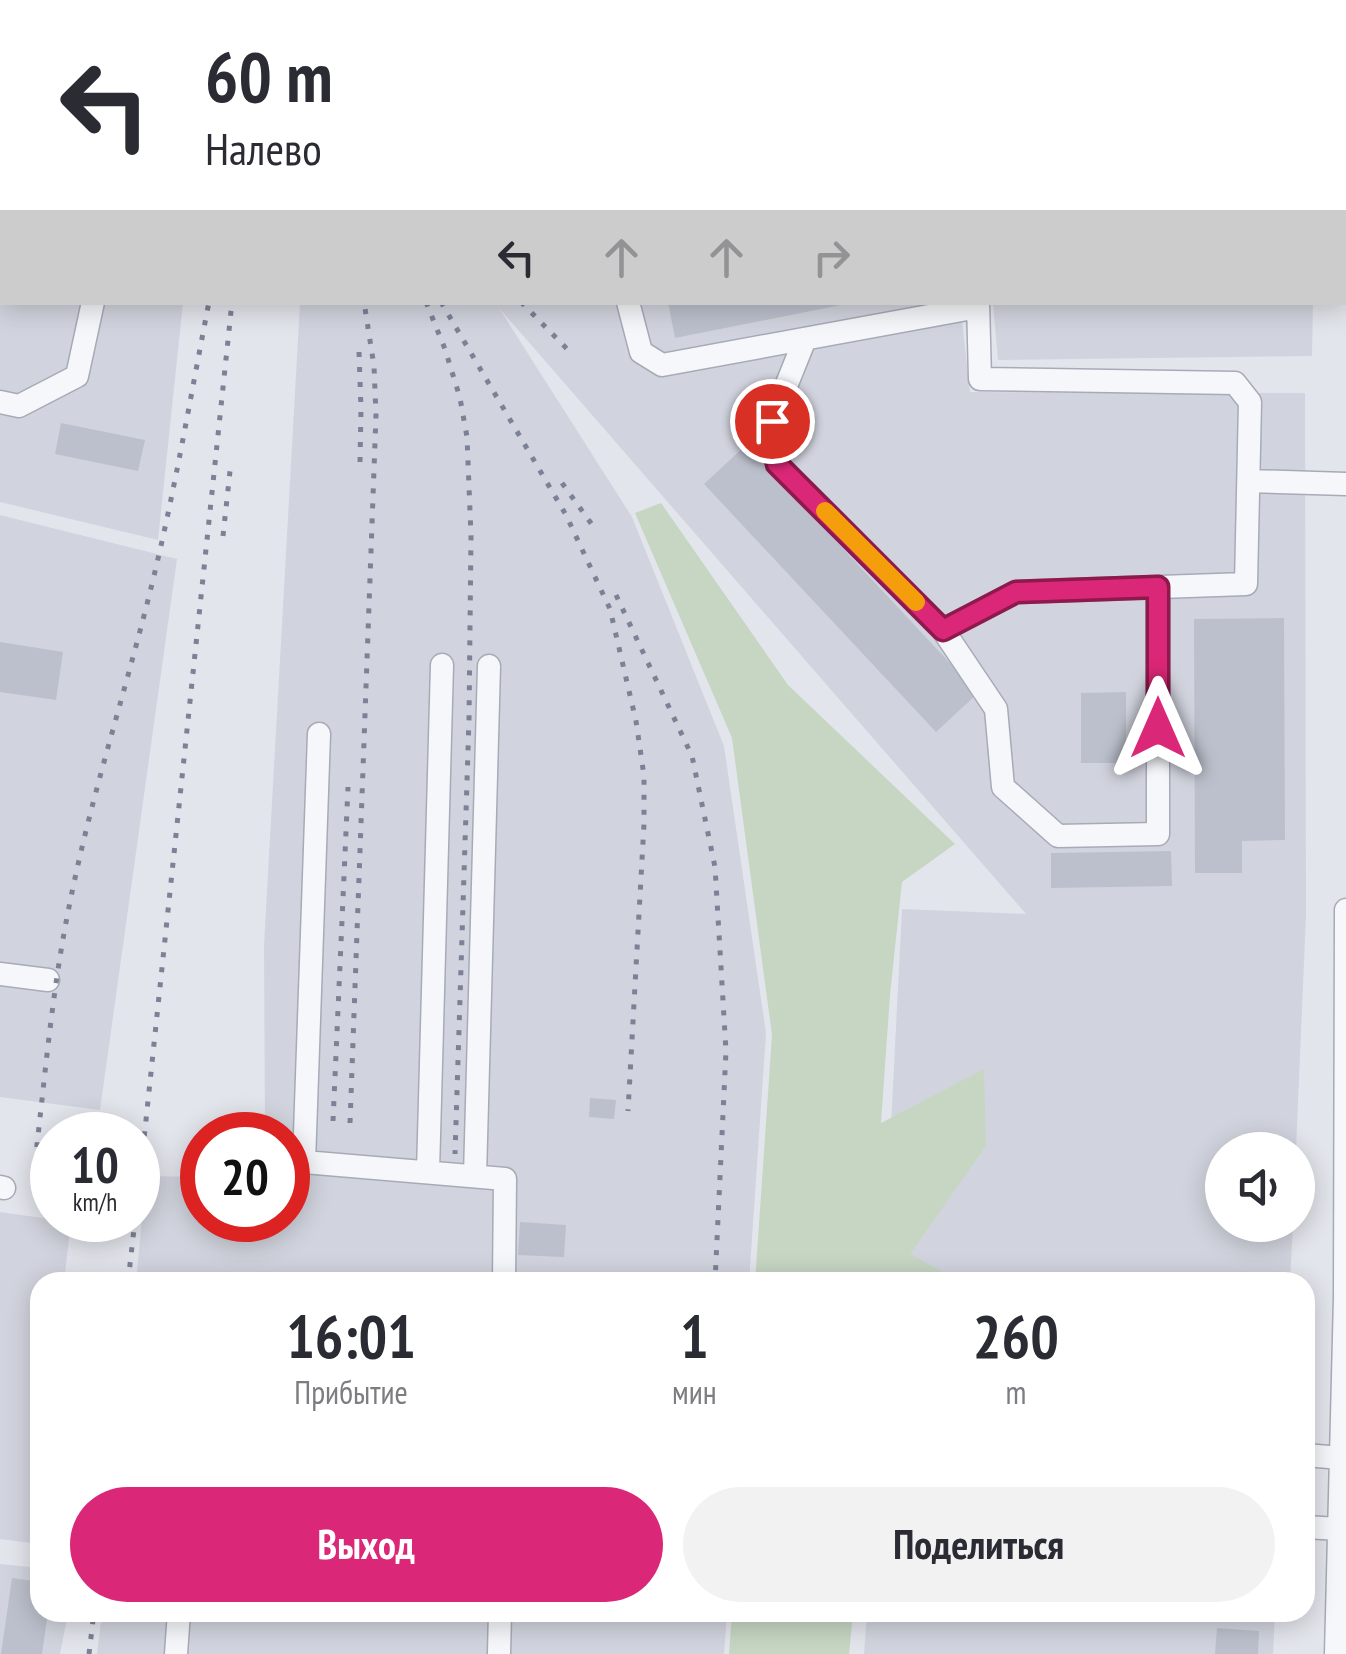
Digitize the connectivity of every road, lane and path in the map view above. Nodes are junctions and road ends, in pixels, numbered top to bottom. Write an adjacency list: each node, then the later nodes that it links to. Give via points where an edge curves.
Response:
1 (93, 305): 5 (street, via 77,376 19,406)
2 (629, 305): 4 (street, via 642,352 662,365)
3 (978, 305): 4 (street); 6 (street, via 980,379 1235,383 1250,402)
4 (804, 340): 9 (street, via 772,421 777,464)
5 (0, 402)
6 (1250, 481): 7 (street); 8 (street, via 1246,584)
7 (1346, 484)
8 (1158, 587): 9 (street, via 1016,592); 9 (street, via 1158,834 1058,836 1004,787 996,709)
9 (943, 630)
10 (442, 664): 17 (street)
11 (489, 666): 18 (street)
12 (318, 734): 17 (street, via 304,1162)
13 (1346, 910): 14 (street)
14 (1346, 933): 19 (street)
15 (0, 974): 16 (street)
16 (48, 980)
17 (428, 1172): 18 (street)
18 (475, 1176): 20 (street, via 505,1179)
19 (1346, 1228): 22 (street)
20 (504, 1272)
21 (1315, 1456): 22 (street)
22 (1341, 1458): 24 (street)
23 (1315, 1527): 24 (street)
24 (1339, 1529): 27 (street)
25 (178, 1622): 28 (street)
26 (500, 1622): 29 (street)
27 (1339, 1644)
28 (176, 1654)
29 (499, 1654)

